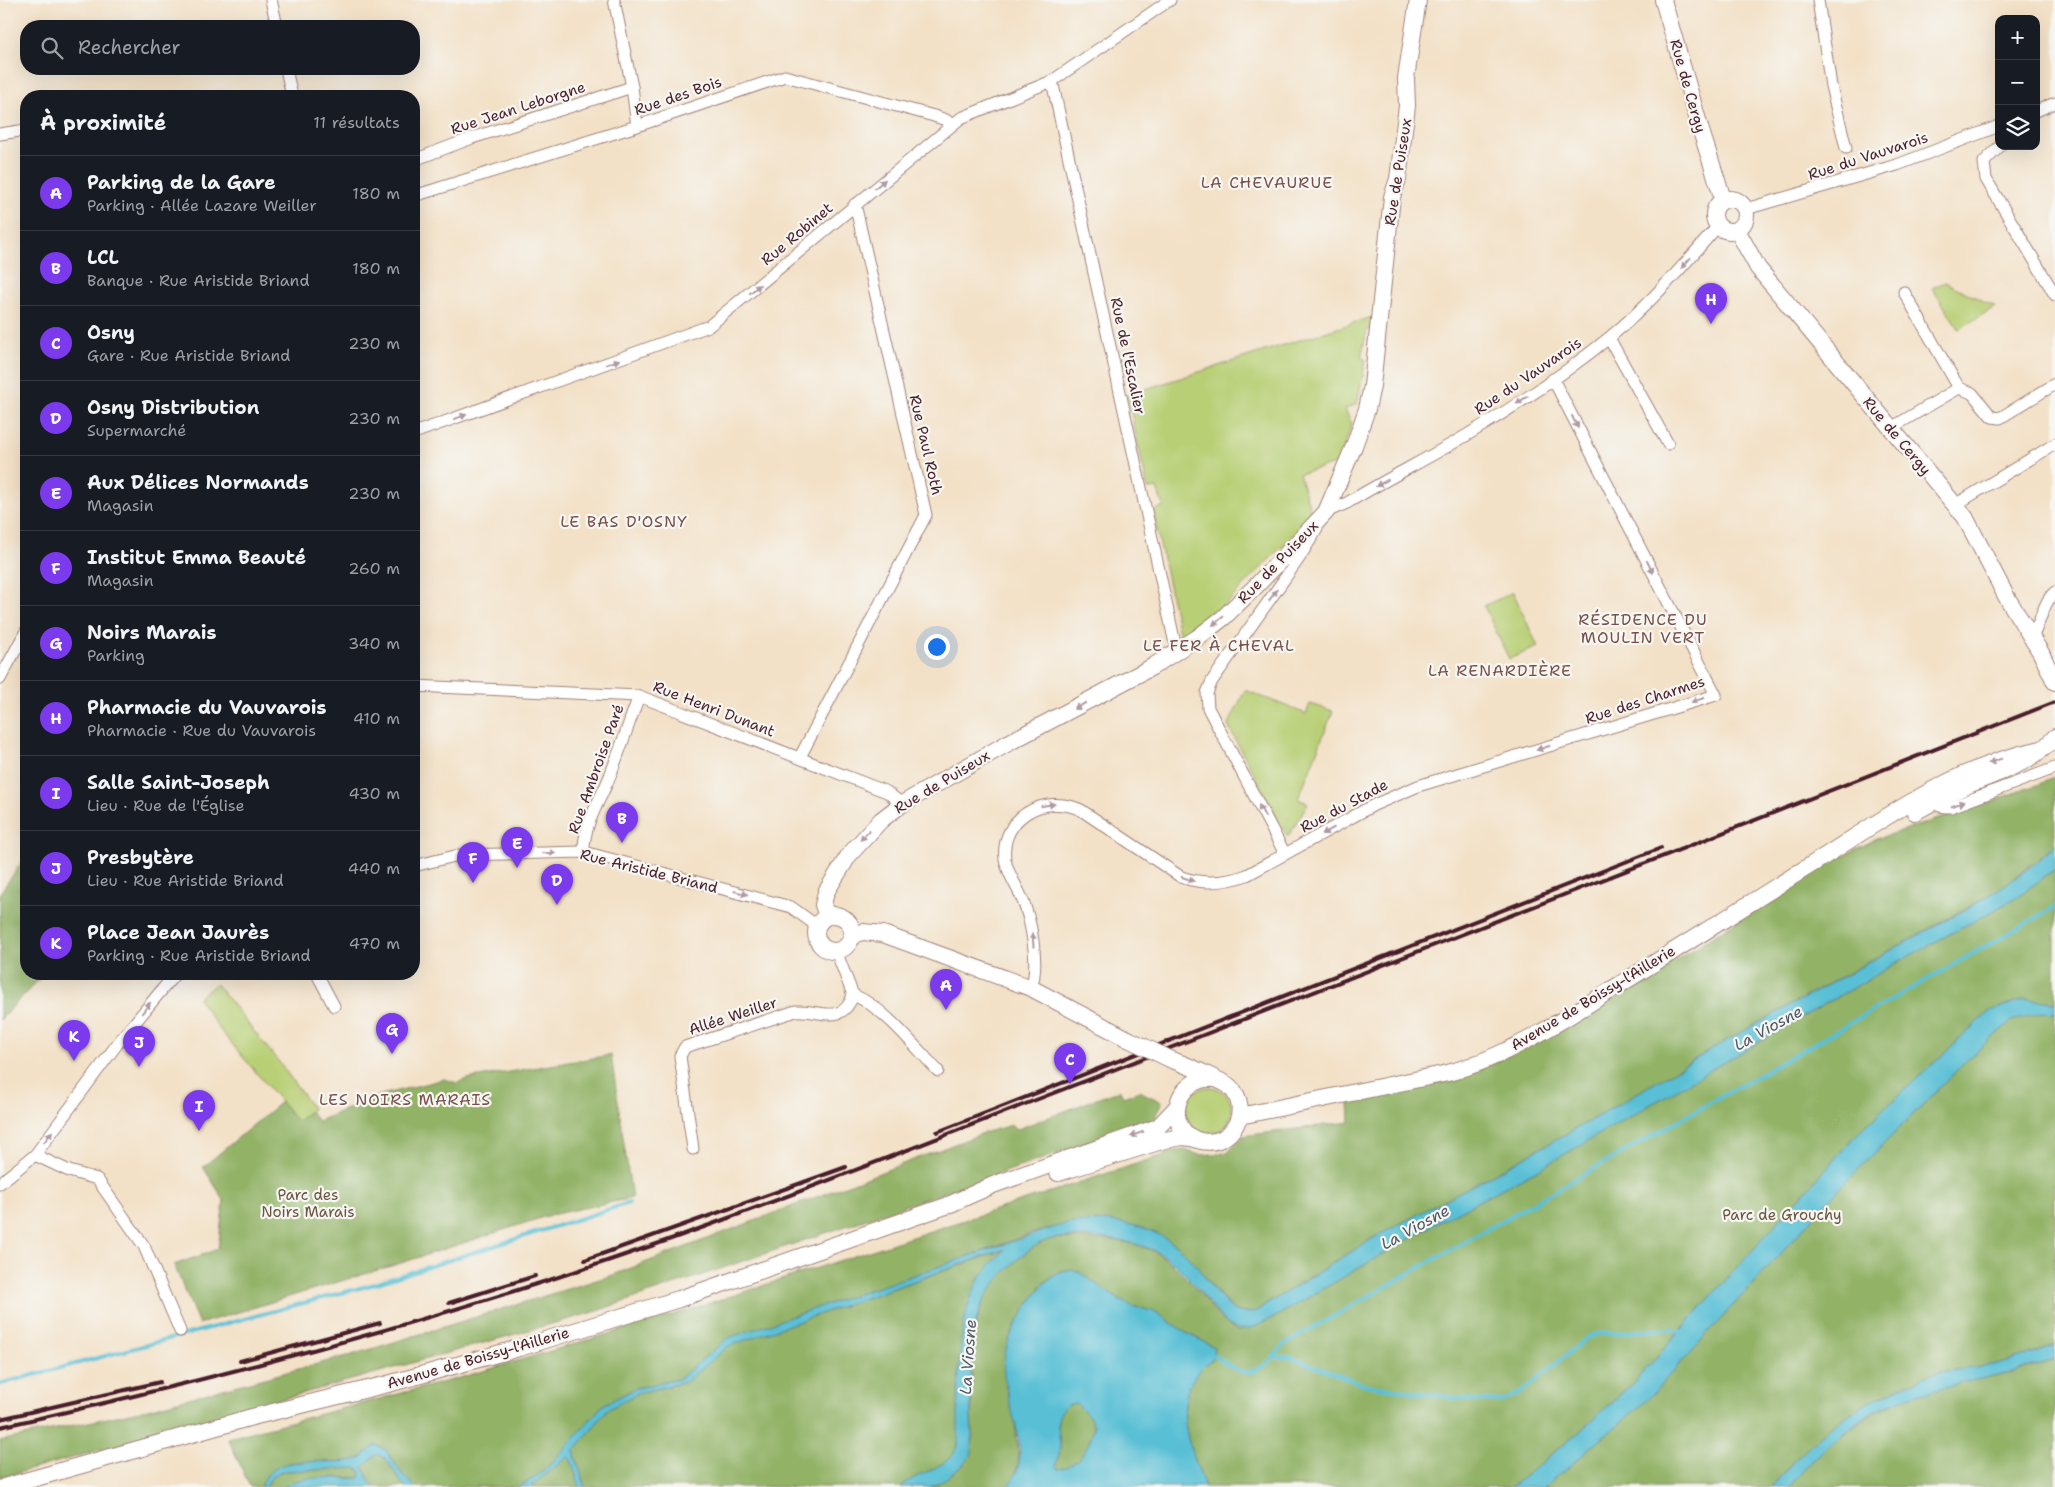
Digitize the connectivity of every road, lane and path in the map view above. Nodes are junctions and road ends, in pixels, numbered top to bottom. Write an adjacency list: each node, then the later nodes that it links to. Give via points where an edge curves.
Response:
1 (271, 0): 7 (street)
2 (614, 0): 10 (street)
3 (1170, 0): 9 (street, Rue Robinet)
4 (1418, 0): 39 (main road, Rue de Puiseux, via 1406,78 1407,106 1398,179 1392,197 1372,386 1354,446)
5 (1663, 0): 23 (main road, Rue de Cergy)
6 (1818, 0): 19 (street, via 1831,86)
7 (276, 20)
8 (287, 75): 11 (street)
9 (1052, 81): 14 (street, Rue Robinet, via 961,118); 42 (street, Rue de l'Escalier)
10 (632, 86): 15 (street); 21 (street, Rue Jean Leborgne)
11 (291, 90)
12 (2055, 103): 13 (street)
13 (2040, 109)
14 (952, 125): 15 (street, Rue des Bois, via 934,116 785,76); 24 (street, Rue Robinet, one-way to 14)
15 (637, 126): 22 (street, Rue des Bois)
16 (1995, 128): 25 (street, Rue du Vauvarois, via 1897,165)
17 (20, 131): 18 (street)
18 (0, 134)
19 (1846, 148)
20 (1996, 150): 29 (street, via 1984,162 1986,179)
21 (420, 158)
22 (420, 194)
23 (1723, 199): 25 (main road, via 1738,200); 26 (main road, via 1714,210)
24 (855, 204): 35 (street, Rue Robinet, one-way to 24, via 709,326); 51 (street, Rue Paul Roth, via 926,515)
25 (1746, 209): 27 (main road, via 1745,222)
26 (1718, 226): 27 (main road, via 1724,230); 30 (street, Rue du Vauvarois, one-way to 30, via 1661,291)
27 (1737, 230): 34 (main road, Rue de Cergy, via 1758,268)
28 (1904, 292): 33 (street)
29 (2055, 295)
30 (1609, 338): 31 (street, Rue du Vauvarois); 36 (street)
31 (1553, 378): 39 (street, Rue du Vauvarois, one-way to 39, via 1474,431 1347,504); 55 (street, Rue des Charmes, one-way to 55, via 1716,695)
32 (2055, 384): 33 (street, via 2000,418 1992,416 1972,393)
33 (1959, 388): 34 (street)
34 (1891, 428): 38 (main road, Rue de Cergy)
35 (420, 431)
36 (1668, 444)
37 (2055, 444): 38 (street)
38 (1955, 505): 41 (main road, Rue de Cergy, via 1965,517 2006,596)
39 (1326, 512): 58 (main road, Rue de Puiseux, one-way to 58, via 1256,586 1197,638 1152,667 1008,743); 60 (street, one-way to 39, via 1208,708 1207,693 1212,681 1300,558)
40 (2055, 592): 41 (street, via 2048,598 2040,625)
41 (2032, 636): 44 (main road, Rue de Cergy)
42 (1174, 638)
43 (20, 642): 45 (street)
44 (2048, 651): 46 (main road)
45 (0, 679)
46 (2055, 682)
47 (420, 686): 48 (street, Rue Henri Dunant)
48 (639, 696): 51 (street, Rue Henri Dunant); 59 (street, Rue Ambroise Paré, via 588,824)
49 (2055, 737): 50 (main road, Avenue de Boissy-l'Aillerie)
50 (2041, 749): 53 (main road, Avenue de Boissy-l'Aillerie, one-way to 53, via 2012,755); 54 (main road, Avenue de Boissy-l'Aillerie, via 2012,768)
51 (800, 757): 58 (street, Rue Henri Dunant, via 887,792)
52 (2055, 768): 57 (street)
53 (1950, 780): 54 (street); 56 (main road, Avenue de Boissy-l'Aillerie)
54 (1970, 784): 56 (main road, Avenue de Boissy-l'Aillerie); 57 (street)
55 (1418, 786): 60 (street, Rue du Stade, one-way to 60, via 1374,805)
56 (1933, 796): 57 (street, one-way to 57, via 1940,807 1951,807); 75 (main road, Avenue de Boissy-l'Aillerie, via 1837,848 1568,1016 1481,1062 1448,1072)
57 (1984, 796)
58 (902, 804): 62 (main road, Rue de Puiseux, one-way to 62, via 881,820 849,855 824,896)
59 (584, 852): 61 (street, Rue Aristide Briand, one-way to 59, via 459,855); 62 (street, Rue Aristide Briand, one-way to 62, via 791,907)
60 (1285, 854): 67 (street, Rue du Stade, one-way to 60, via 1034,974 1032,930 1022,897 1008,870 1005,851 1006,842 1018,821 1036,807 1058,803 1076,807 1171,872 1194,881 1233,880)
61 (420, 865)
62 (822, 921): 63 (main road, via 837,915 842,917 850,925); 64 (main road, via 816,938 824,948)
63 (852, 935): 64 (main road, via 846,946); 67 (main road, via 863,932 883,934)
64 (836, 951): 68 (street)
65 (170, 980): 78 (street, one-way to 65, via 118,1043)
66 (319, 980): 69 (street)
67 (1031, 988): 70 (main road, bridge)
68 (853, 994): 71 (street, via 901,1031); 77 (street, Allée Weiller, via 851,1002 837,1014 796,1011 685,1047 680,1056)
69 (334, 1006)
70 (1172, 1060): 72 (main road); 73 (main road)
71 (938, 1071)
72 (1215, 1079): 73 (main road, via 1200,1079); 75 (main road, via 1223,1081 1235,1092)
73 (1187, 1086): 74 (main road)
74 (1176, 1108): 76 (main road, via 1180,1125); 80 (main road, one-way to 80, via 1158,1127)
75 (1240, 1116): 76 (main road, via 1232,1132 1217,1141)
76 (1192, 1138): 80 (main road, via 1165,1140)
77 (693, 1149)
78 (35, 1155): 79 (street); 81 (street, via 97,1180 144,1246)
79 (0, 1183)
80 (946, 1206): 82 (main road, Avenue de Boissy-l'Aillerie, via 679,1300 378,1387 252,1417)
81 (180, 1331)
82 (4, 1487)

